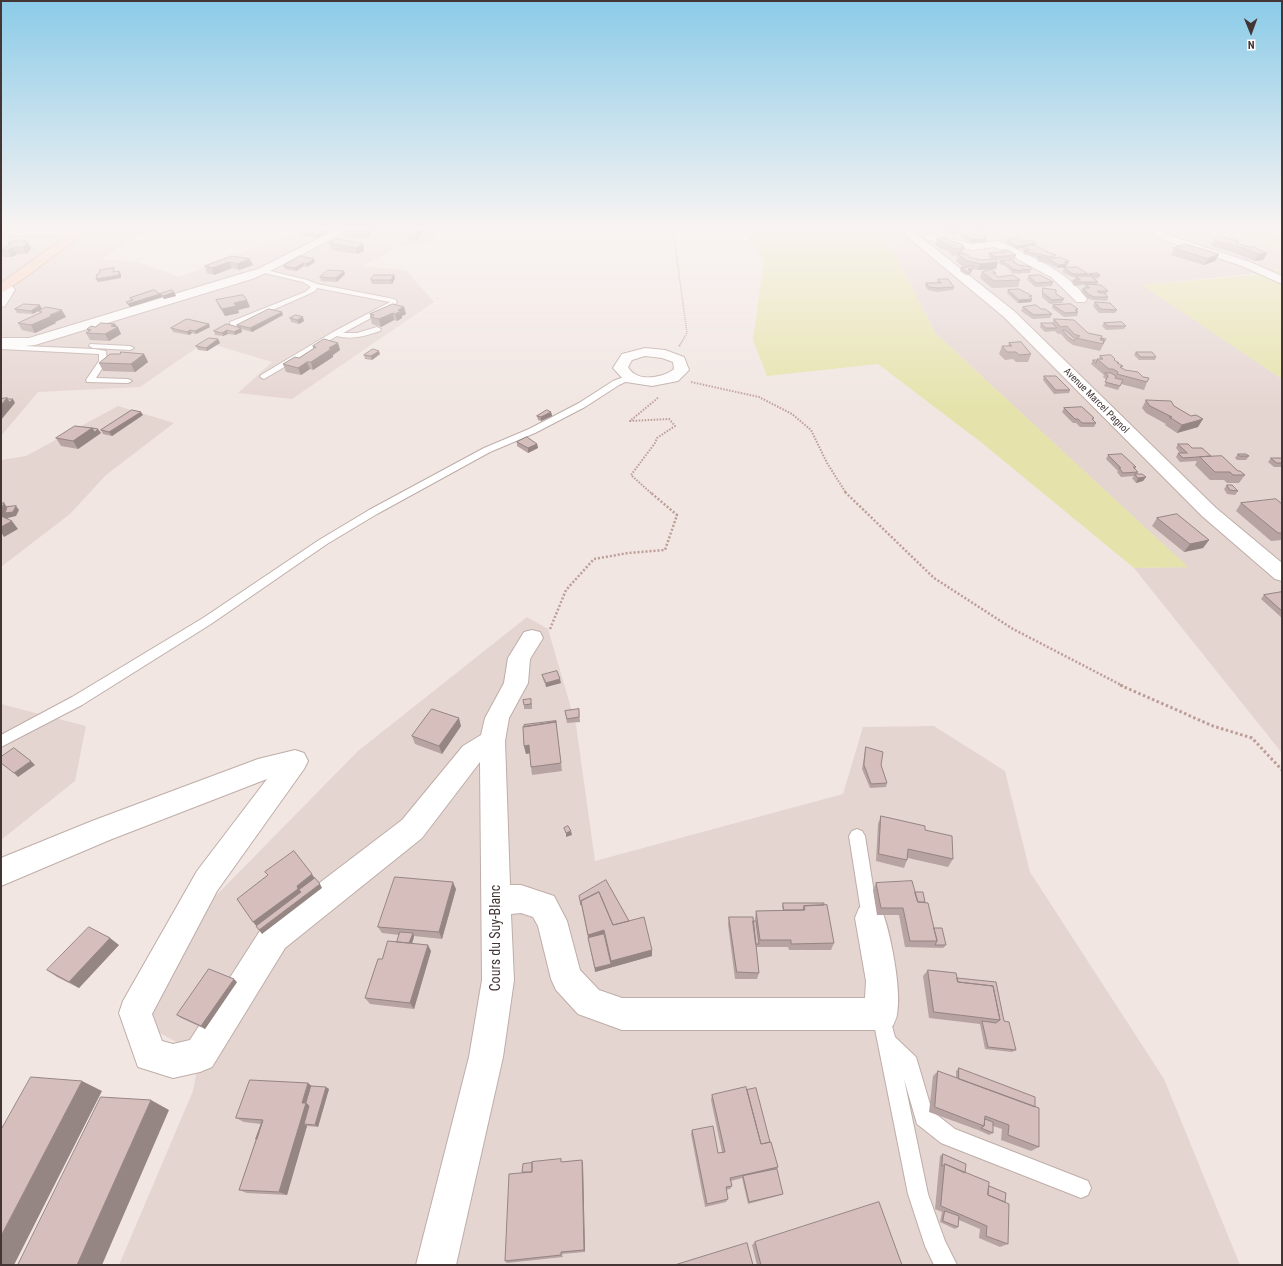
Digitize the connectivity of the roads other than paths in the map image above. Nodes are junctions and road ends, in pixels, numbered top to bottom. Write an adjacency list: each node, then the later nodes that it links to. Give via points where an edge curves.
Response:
1 (6, 289): 8 (street, via 9,290)
2 (203, 289): 13 (street)
3 (313, 289): 9 (lane)
4 (331, 289): 11 (lane, via 394,301 393,304)
5 (978, 289): 19 (street, Avenue Marcel Pagnol, via 1009,314 1209,512)
6 (1072, 289): 7 (street)
7 (1081, 300)
8 (1, 304)
9 (233, 324)
10 (378, 329): 11 (lane, via 352,337)
11 (336, 334): 16 (lane)
12 (1, 342): 13 (street)
13 (30, 342): 15 (lane)
14 (1, 347): 18 (lane, via 103,353 103,361 90,380)
15 (130, 348)
16 (264, 377)
17 (629, 377): 17 (street, via 620,368 627,357 645,352 665,354 679,360 682,370 676,379 652,382); 21 (lane, via 582,405 532,431 486,450 373,512 323,542 207,621 83,697)
18 (128, 381)
19 (1282, 574)
20 (540, 635): 22 (street, Cours du Suy-Blanc, via 519,658 516,683 497,718)
21 (1, 741)
22 (492, 741): 24 (street, via 472,753 412,829 274,937 200,1055 173,1061 150,1055 135,1013 207,881 295,760 258,770); 25 (street, Cours du Suy-Blanc)
23 (856, 836): 26 (lane)
24 (1, 872)
25 (497, 900): 27 (street, via 521,899 543,906 552,921 567,979 589,1003 622,1014); 29 (street, Cours du Suy-Blanc, via 498,980 486,1057)
26 (870, 918): 27 (street, via 882,981)
27 (884, 1027): 28 (lane, via 909,1064 924,1117 948,1136); 30 (lane, via 918,1194 936,1246)
28 (1080, 1188)
29 (436, 1265)
30 (946, 1265)

